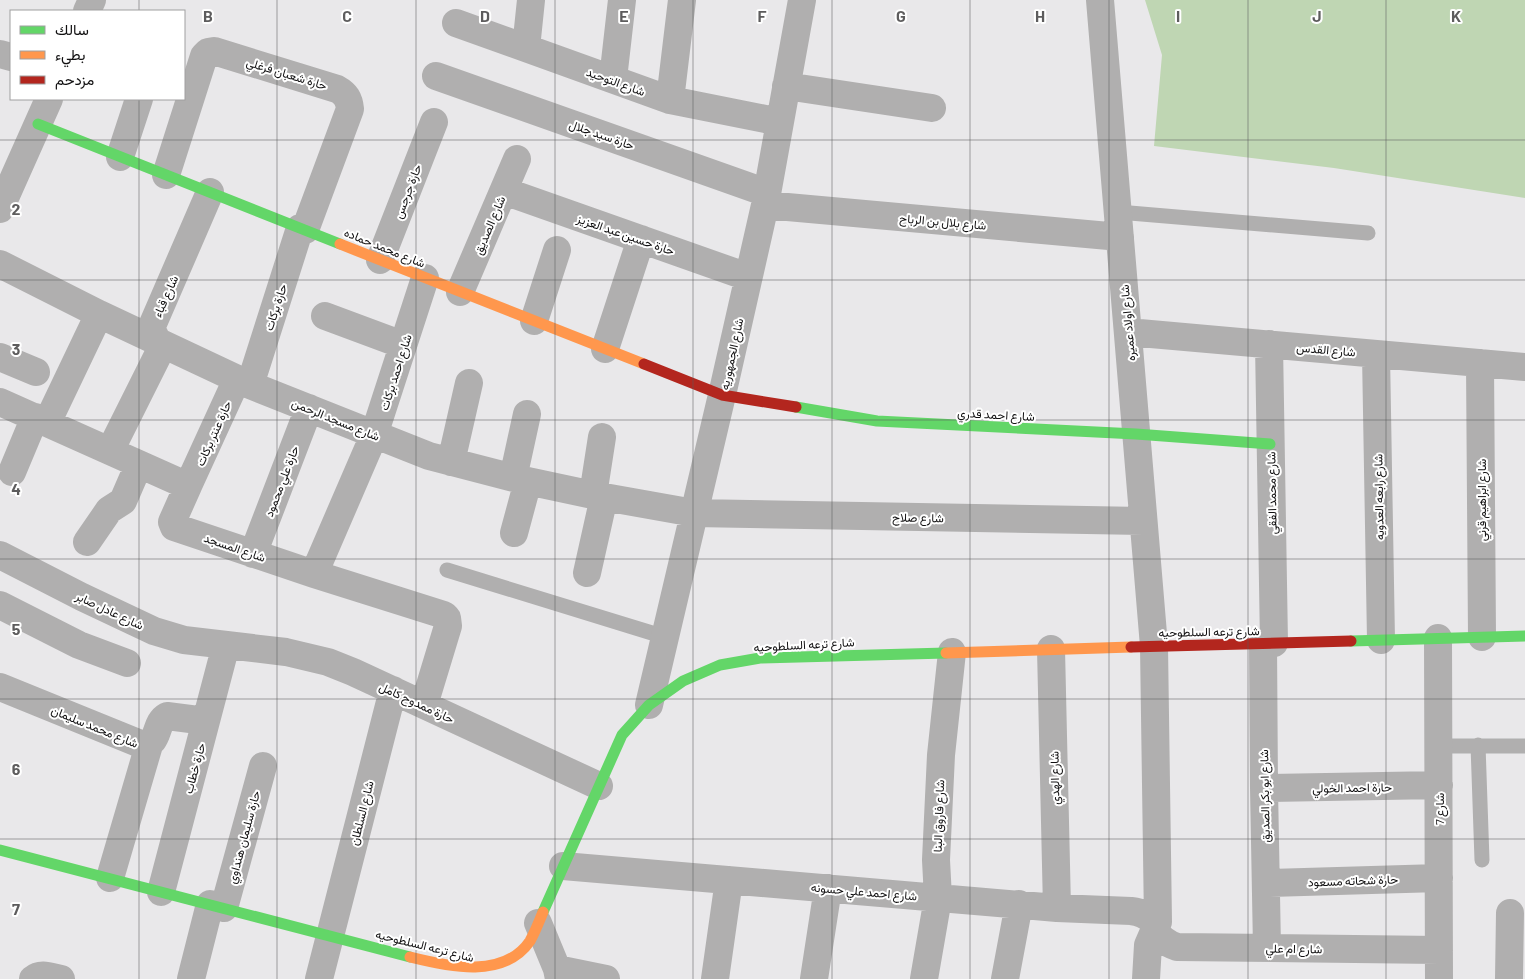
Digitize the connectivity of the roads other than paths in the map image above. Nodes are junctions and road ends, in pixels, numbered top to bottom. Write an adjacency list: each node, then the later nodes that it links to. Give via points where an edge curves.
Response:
1 (531, 0): 7 (street)
2 (622, 0): 9 (street)
3 (682, 0): 13 (street)
4 (802, 0): 10 (street, شارع الجمهوريه)
5 (1100, 0): 26 (street, شارع اولاد عميره)
6 (456, 24): 7 (street, شارع التوحيد)
7 (526, 48): 9 (street, شارع التوحيد)
8 (436, 76): 24 (street, حارة سيد جلال)
9 (612, 80): 13 (street, شارع التوحيد)
10 (786, 86): 14 (street); 16 (street, شارع الجمهوريه)
11 (49, 100): 17 (street)
12 (138, 100): 18 (street)
13 (670, 100): 16 (street, شارع التوحيد)
14 (932, 108)
15 (434, 122): 31 (street, حارة جرجس)
16 (780, 122): 24 (street, شارع الجمهوريه)
17 (38, 124): 18 (street, شارع محمد حماده); 20 (street)
18 (120, 157): 21 (street, شارع محمد حماده)
19 (518, 159): 22 (street, شارع الصديق)
20 (9, 164): 25 (street)
21 (166, 175): 23 (street, شارع محمد حماده); 27 (street, حارة شعبان فرغلي, via 208,52 214,51 337,89 345,93 350,109)
22 (504, 191): 29 (street, حارة حسين عبد العزيز); 35 (street, شارع الصديق)
23 (210, 192): 27 (street, شارع محمد حماده); 40 (street, شارع قباء, via 152,326)
24 (766, 199): 26 (street, شارع بلال بن الرباح); 33 (street, شارع الجمهوريه)
25 (0, 209)
26 (1119, 225): 28 (lane); 39 (street, شارع اولاد عميره)
27 (302, 229): 31 (street, شارع محمد حماده); 49 (street, حارة بركات)
28 (1368, 233)
29 (641, 239): 33 (street, حارة حسين عبد العزيز); 43 (street)
30 (557, 250): 38 (street)
31 (380, 260): 34 (street, شارع محمد حماده)
32 (0, 264): 36 (street, شارع مسجد الرحمن)
33 (748, 277): 51 (street, شارع الجمهوريه)
34 (425, 278): 35 (street, شارع محمد حماده); 42 (street, شارع احمد بركات)
35 (460, 292): 38 (street, شارع محمد حماده)
36 (99, 314): 40 (street, شارع مسجد الرحمن); 55 (street)
37 (325, 316): 42 (street)
38 (534, 321): 43 (street, شارع محمد حماده)
39 (1128, 332): 41 (street, شارع القدس); 56 (street, شارع اولاد عميره)
40 (157, 341): 49 (street, شارع مسجد الرحمن); 60 (street, شارع قباء, via 161,346 160,352)
41 (1269, 344): 44 (street, شارع القدس); 59 (street, شارع محمد الفقي)
42 (403, 345): 57 (street, شارع احمد بركات)
43 (605, 349): 51 (street, شارع محمد حماده)
44 (1376, 354): 46 (street, شارع القدس); 81 (street, شارع رابعه العدويه)
45 (0, 357): 48 (street)
46 (1480, 363): 47 (street, شارع القدس); 79 (street, شارع ابراهيم قرني)
47 (1525, 367)
48 (36, 372)
49 (244, 382): 53 (street, شارع مسجد الرحمن); 65 (street, حارة عنتر بركات)
50 (469, 383): 61 (street)
51 (722, 395): 56 (street, شارع احمد قدري, via 876,422); 67 (street, شارع الجمهوريه)
52 (0, 402): 55 (street)
53 (309, 408): 57 (street, شارع مسجد الرحمن); 71 (street, حارة علي محمود)
54 (527, 414): 64 (street, via 516,470)
55 (41, 420): 60 (street); 63 (street)
56 (1136, 434): 59 (street, شارع احمد قدري); 68 (street, شارع اولاد عميره)
57 (374, 435): 61 (street, شارع مسجد الرحمن); 75 (street, شارع احمد بركات)
58 (602, 437): 66 (street)
59 (1270, 444): 82 (street, شارع محمد الفقي)
60 (110, 451): 62 (street)
61 (451, 462): 64 (street, شارع مسجد الرحمن)
62 (139, 464): 65 (street); 70 (street, via 123,501 109,510)
63 (12, 472)
64 (523, 480): 66 (street, شارع مسجد الرحمن); 69 (street)
65 (188, 486): 71 (street, شارع المسجد, via 172,522 174,526)
66 (598, 496): 67 (street, شارع مسجد الرحمن); 74 (street)
67 (694, 513): 68 (street, شارع صلاح); 78 (street, شارع الجمهوريه)
68 (1143, 521): 84 (street, شارع اولاد عميره)
69 (514, 533)
70 (87, 542)
71 (253, 554): 75 (street, شارع المسجد)
72 (0, 555): 83 (street, شارع عادل صابر, via 154,631 184,640)
73 (447, 570): 78 (lane)
74 (587, 573)
75 (314, 574): 90 (street, شارع المسجد, via 441,613 447,618 448,626)
76 (0, 606): 87 (street, via 79,645)
77 (1525, 636): 79 (street, شارع ترعه السلطوحيه)
78 (665, 637): 91 (street, شارع الجمهوريه)
79 (1482, 637): 80 (street, شارع ترعه السلطوحيه)
80 (1438, 638): 81 (street, شارع ترعه السلطوحيه); 94 (street, شارع 7)
81 (1381, 640): 82 (street, شارع ترعه السلطوحيه)
82 (1269, 643): 84 (street, شارع ترعه السلطوحيه); 100 (street, شارع ابو بكر الصديق)
83 (226, 645): 89 (street, حارة ممدوح كامل, via 286,652 328,662); 92 (street, حارة خطاب)
84 (1154, 646): 85 (street, شارع ترعه السلطوحيه); 116 (street, via 1158,922)
85 (1051, 649): 86 (street, شارع ترعه السلطوحيه); 113 (street, شارع الهدي)
86 (952, 652): 91 (street, شارع ترعه السلطوحيه, via 760,658 720,665 683,681); 110 (street, شارع فاروق البنا, via 941,755 936,860)
87 (127, 663)
88 (0, 687): 93 (street, شارع محمد سليمان, via 137,744)
89 (393, 690): 90 (street, حارة ممدوح كامل); 117 (street, شارع السلطان)
90 (424, 705): 99 (street, حارة ممدوح كامل)
91 (649, 705): 99 (street, شارع ترعه السلطوحيه, via 622,735)
92 (206, 721): 93 (street, شارع محمد سليمان, via 167,716 162,719); 109 (street, حارة خطاب)
93 (149, 745): 104 (street)
94 (1439, 746): 95 (lane); 98 (street, شارع 7)
95 (1478, 746): 96 (lane); 102 (lane)
96 (1525, 746)
97 (263, 766): 112 (street, حارة سليمان هنداوي)
98 (1439, 785): 100 (street, حارة احمد الخولي); 105 (street, شارع 7)
99 (599, 786): 103 (street, شارع ترعه السلطوحيه)
100 (1264, 788): 107 (street, شارع ابو بكر الصديق)
101 (0, 850): 104 (street, شارع ترعه السلطوحيه)
102 (1482, 860)
103 (564, 866): 106 (street, شارع احمد علي حسونه); 115 (street, شارع ترعه السلطوحيه)
104 (110, 878): 109 (street, شارع ترعه السلطوحيه)
105 (1439, 878): 107 (street, حارة شحاته مسعود); 119 (street, شارع 7)
106 (729, 880): 108 (street, شارع احمد علي حسونه); 126 (street)
107 (1266, 883): 118 (street, شارع ابو بكر الصديق)
108 (828, 888): 110 (street, شارع احمد علي حسونه); 127 (street)
109 (161, 892): 112 (street, شارع ترعه السلطوحيه)
110 (938, 898): 111 (street, شارع احمد علي حسونه); 128 (street, شارع فاروق البنا)
111 (1019, 904): 113 (street, شارع احمد علي حسونه); 129 (street)
112 (217, 906): 117 (street, شارع ترعه السلطوحيه); 123 (street, حارة سليمان هنداوي)
113 (1057, 908): 116 (street, شارع احمد علي حسونه, via 1139,912 1152,922)
114 (1510, 913): 132 (street)
115 (538, 923): 117 (street, شارع ترعه السلطوحيه, via 530,942 517,957 500,968 480,972 460,970); 120 (street)
116 (1155, 930): 118 (street, شارع ام علي, via 1168,944 1177,947); 130 (street, via 1148,945)
117 (330, 936): 124 (street, شارع السلطان)
118 (1267, 948): 119 (street, شارع ام علي)
119 (1439, 950): 131 (street, شارع 7)
120 (558, 974): 125 (street)
121 (33, 979): 122 (street, via 42,974)
122 (61, 979)
123 (191, 979)
124 (319, 979)
125 (606, 979)
126 (715, 979)
127 (814, 979)
128 (924, 979)
129 (1006, 979)
130 (1146, 979)
131 (1439, 979)
132 (1509, 979)

